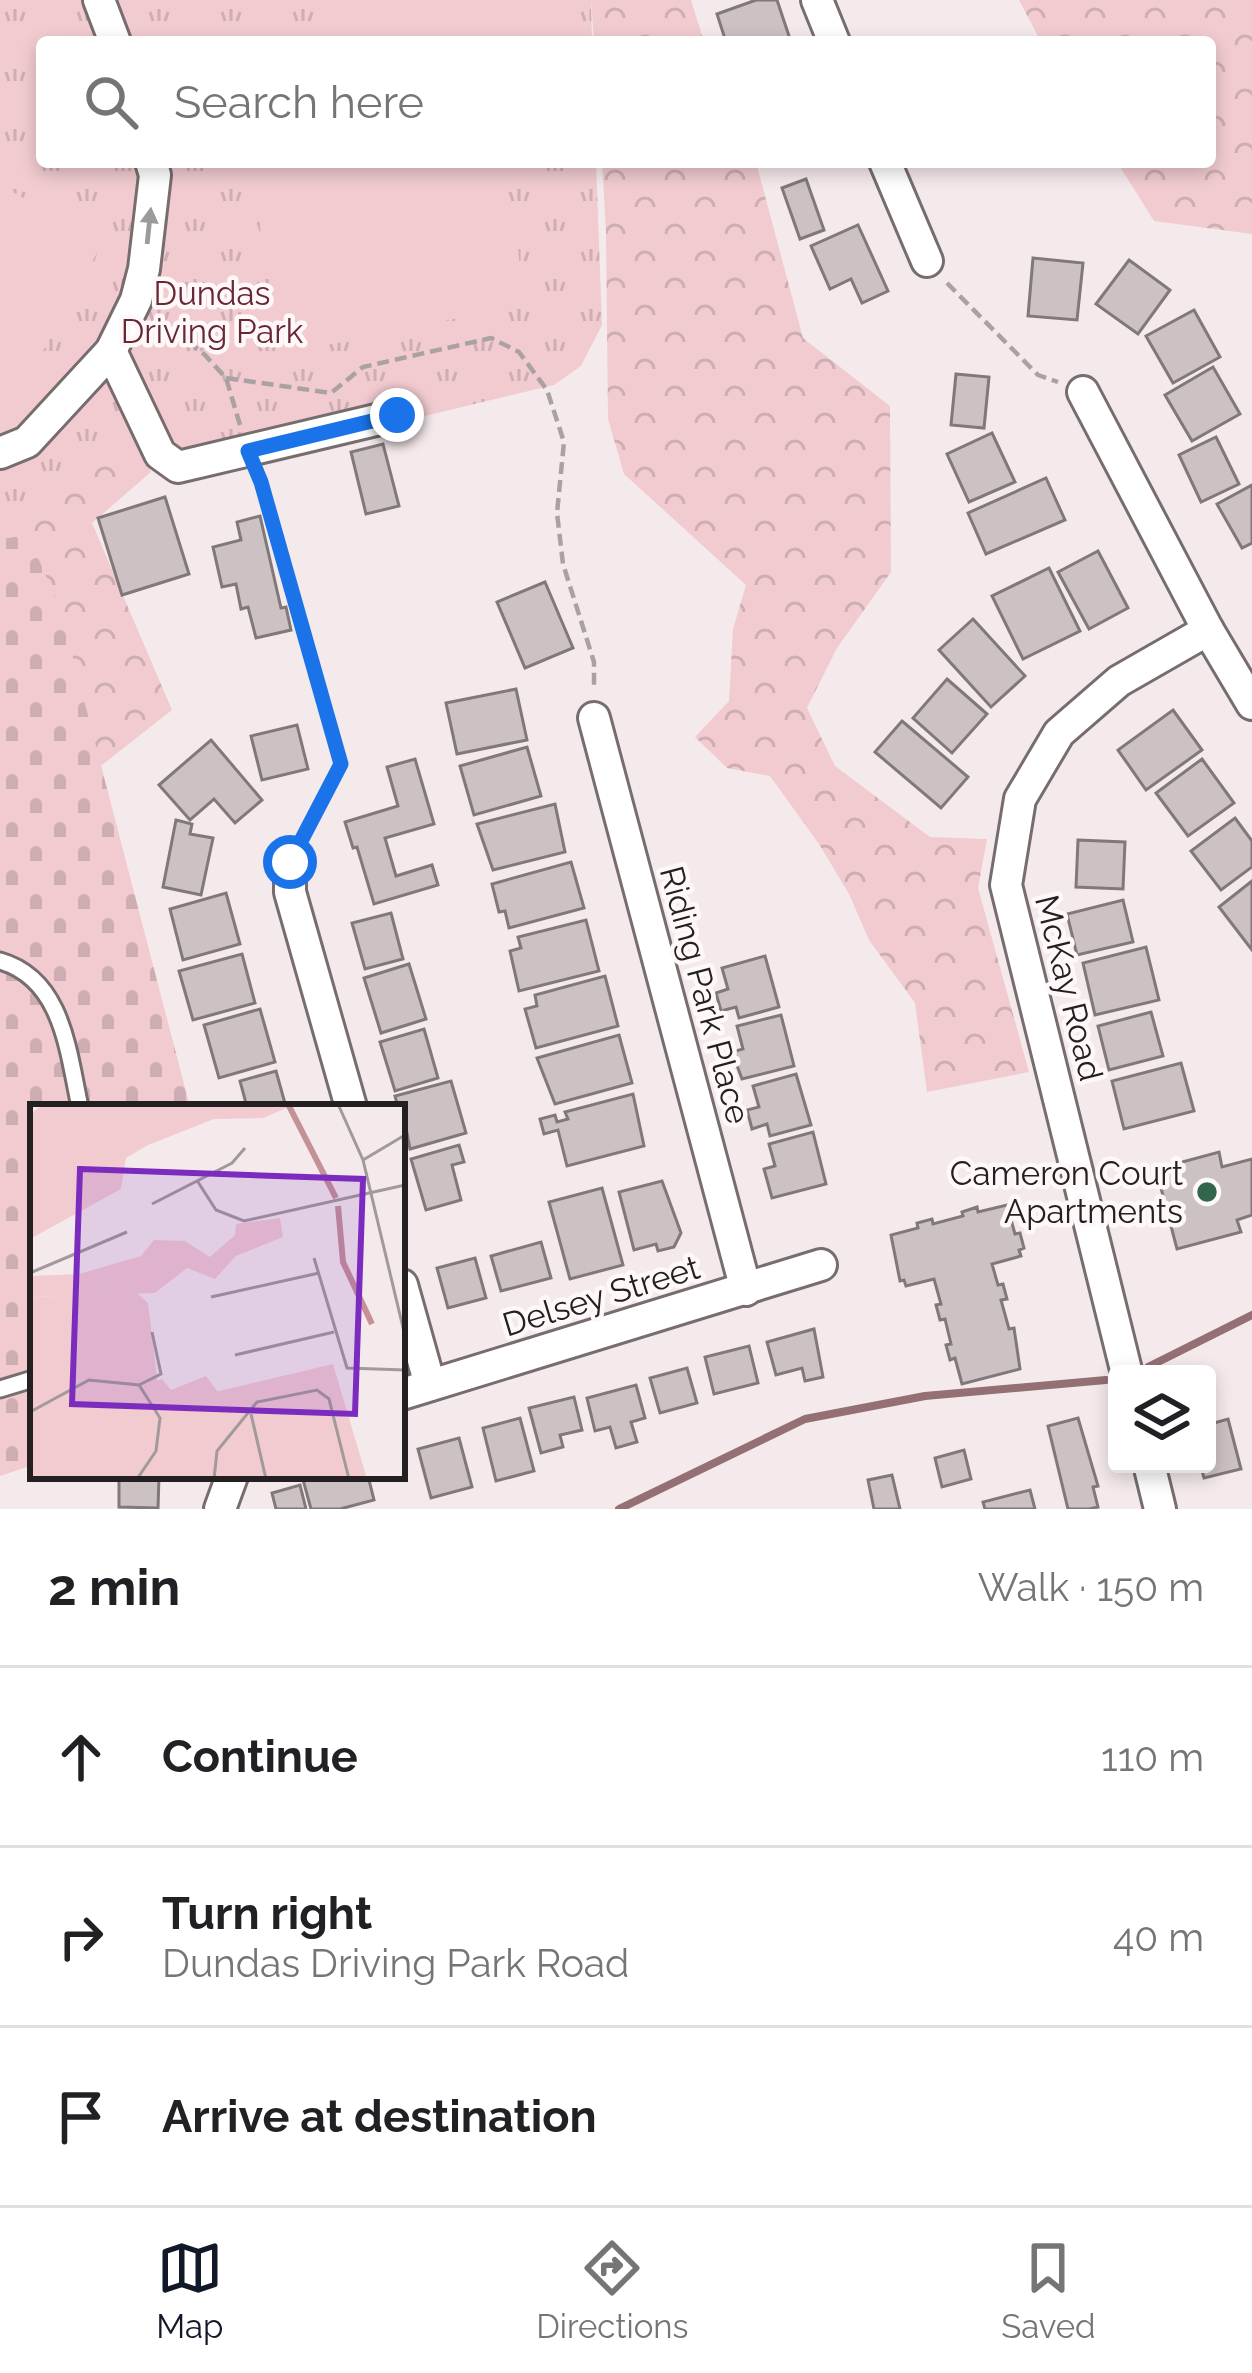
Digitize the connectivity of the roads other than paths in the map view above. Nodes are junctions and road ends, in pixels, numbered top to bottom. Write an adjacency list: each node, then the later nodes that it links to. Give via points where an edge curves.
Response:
1 (99, 0): 3 (street)
2 (817, 0): 4 (street)
3 (113, 36)
4 (832, 36)
5 (153, 168): 8 (street, one-way to 5, via 136,300)
6 (888, 168): 7 (street)
7 (927, 261)
8 (110, 351): 10 (street, via 170,465 185,468); 11 (street, via 27,442)
9 (1083, 392): 12 (street)
10 (397, 415)
11 (0, 453)
12 (1208, 630): 13 (street); 22 (street, McKay Road, via 1119,681 1059,733 1020,799 1006,885)
13 (1252, 704)
14 (594, 718): 20 (street, Riding Park Place)
15 (290, 862): 18 (street, via 290,892)
16 (0, 961): 17 (lane, via 43,986 61,1022)
17 (79, 1104)
18 (351, 1104)
19 (821, 1265): 20 (street, Delsey Street)
20 (746, 1290): 25 (street, Delsey Street)
21 (405, 1308): 25 (street)
22 (1125, 1365)
23 (30, 1380): 24 (lane)
24 (0, 1389)
25 (416, 1390)
26 (1151, 1473): 29 (street)
27 (231, 1479): 28 (street)
28 (220, 1509)
29 (1160, 1509)

